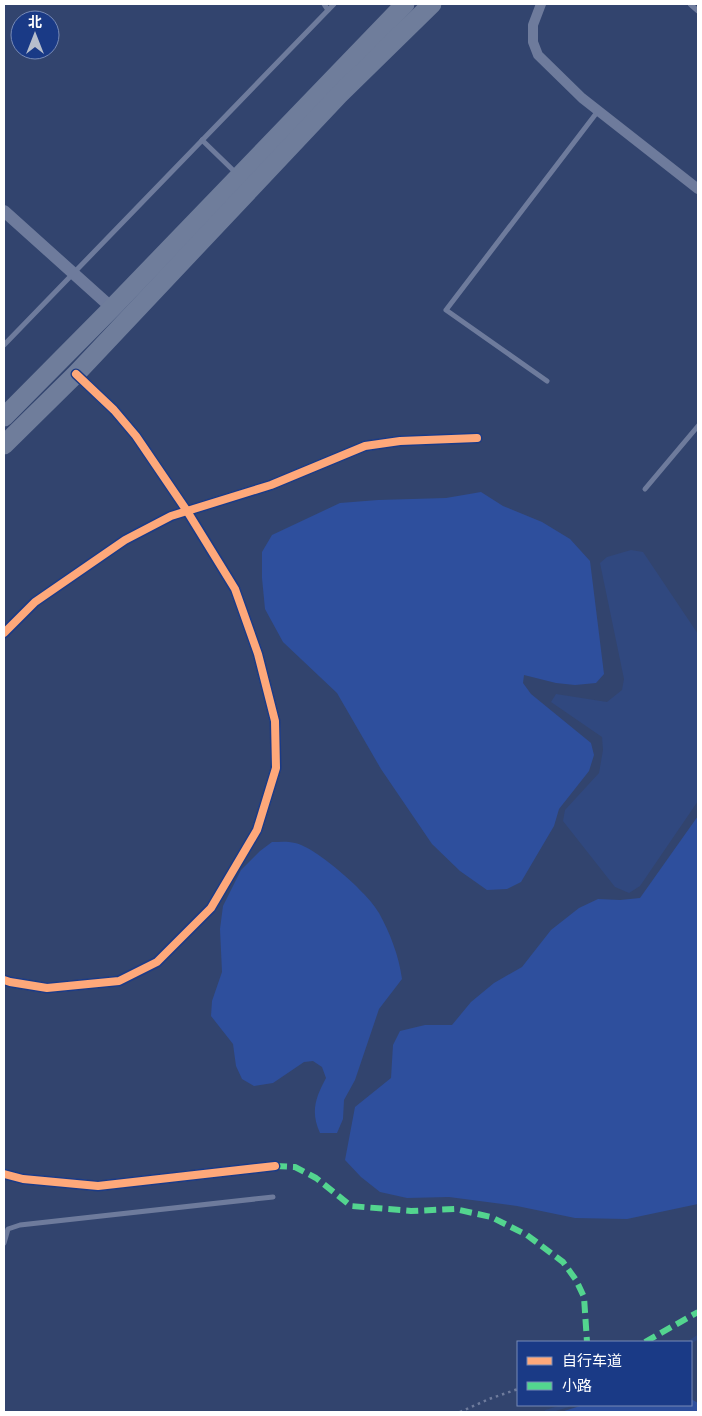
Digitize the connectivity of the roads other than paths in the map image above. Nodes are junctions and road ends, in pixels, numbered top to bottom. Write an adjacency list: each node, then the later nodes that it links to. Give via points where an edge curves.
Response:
1 (324, 4): 7 (lane)
2 (334, 4): 7 (lane)
3 (405, 4): 11 (highway)
4 (432, 4): 17 (highway, via 339,95)
5 (541, 4): 9 (street, via 533,25 533,42 538,55)
6 (690, 4): 8 (lane)
7 (328, 10): 10 (lane)
8 (698, 11)
9 (599, 111): 12 (street); 18 (lane, via 446,310)
10 (202, 140): 11 (lane); 14 (lane)
11 (239, 176): 15 (highway)
12 (698, 189)
13 (4, 211): 14 (street)
14 (73, 274): 15 (street); 16 (lane)
15 (112, 308): 19 (highway)
16 (4, 345)
17 (76, 374): 22 (highway); 24 (street, via 136,436)
18 (547, 381)
19 (4, 417)
20 (698, 426): 23 (lane)
21 (477, 438): 24 (street, via 400,441 366,446 271,484)
22 (4, 445)
23 (645, 489)
24 (187, 511): 25 (street, via 125,540 35,602); 26 (street, via 235,589 258,654 275,721 276,768 257,830 211,908 158,962 119,981 47,988)
25 (4, 633)
26 (4, 980)
27 (275, 1166): 28 (street, via 98,1186 23,1179)
28 (4, 1174)
29 (274, 1197): 30 (lane)
30 (6, 1227): 31 (lane)
31 (4, 1243)

